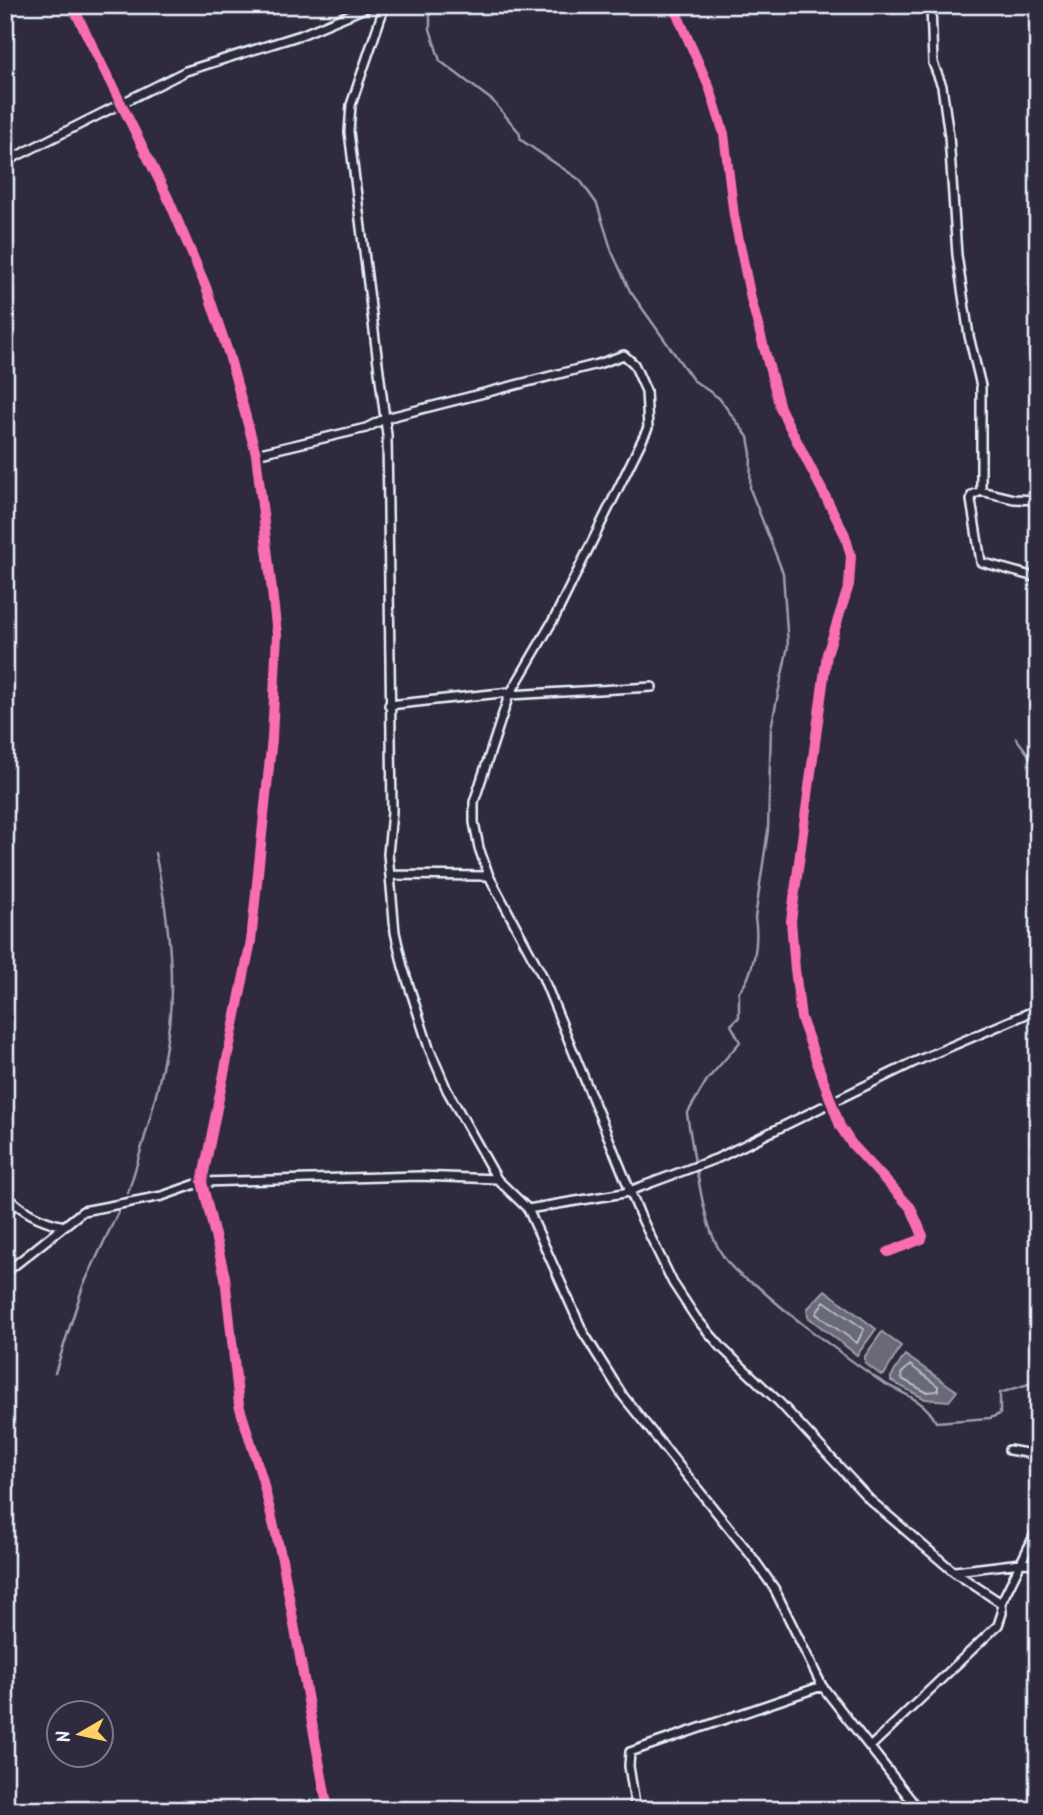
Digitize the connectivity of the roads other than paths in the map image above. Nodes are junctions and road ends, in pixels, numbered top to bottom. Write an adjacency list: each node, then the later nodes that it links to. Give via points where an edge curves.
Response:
1 (72, 5): 6 (street)
2 (372, 5): 6 (street, via 301,36 186,71)
3 (384, 5): 8 (street, via 351,105 349,132)
4 (673, 5): 19 (street, via 710,89 724,134 741,251 780,408 845,535 851,556 849,585 827,654 791,921 801,1018)
5 (931, 5): 10 (street, via 933,63 942,86 949,136 957,255 981,386)
6 (122, 105): 7 (street); 9 (street, via 206,287)
7 (5, 162)
8 (386, 418): 9 (street, via 366,428); 14 (street, via 624,355 646,391 648,428 555,617); 15 (street)
9 (256, 454): 21 (street, via 277,634 272,738 251,941)
10 (981, 491): 11 (street); 12 (street, via 971,500 981,562)
11 (1038, 500)
12 (1038, 578)
13 (652, 687): 14 (street)
14 (509, 694): 15 (street); 17 (street, via 474,802 474,822)
15 (389, 705): 16 (street)
16 (390, 876): 17 (street); 20 (street, via 395,932 429,1048 447,1090)
17 (489, 876): 22 (street, via 542,975)
18 (1038, 1009): 19 (street)
19 (830, 1103): 22 (street, via 718,1158); 28 (street, via 848,1140 911,1208 923,1236)
20 (497, 1178): 21 (street); 25 (street)
21 (202, 1182): 27 (street, via 162,1196 83,1211); 39 (street, via 225,1277 239,1405 282,1559)
22 (631, 1190): 25 (street); 35 (street, via 673,1283 696,1318 870,1500)
23 (5, 1193): 24 (street)
24 (15, 1204): 26 (street); 27 (street)
25 (528, 1209): 37 (street, via 583,1332 623,1396 774,1588)
26 (5, 1214)
27 (64, 1226): 29 (street)
28 (888, 1252)
29 (5, 1273)
30 (1009, 1450): 31 (street)
31 (1038, 1455)
32 (1038, 1528): 33 (street)
33 (1021, 1563): 34 (street); 35 (street); 36 (street)
34 (1038, 1564)
35 (954, 1572): 36 (street)
36 (1001, 1603): 38 (street, via 998,1625)
37 (822, 1686): 38 (street); 40 (street, via 631,1752)
38 (870, 1747): 41 (street)
39 (328, 1810)
40 (636, 1810)
41 (919, 1810)

